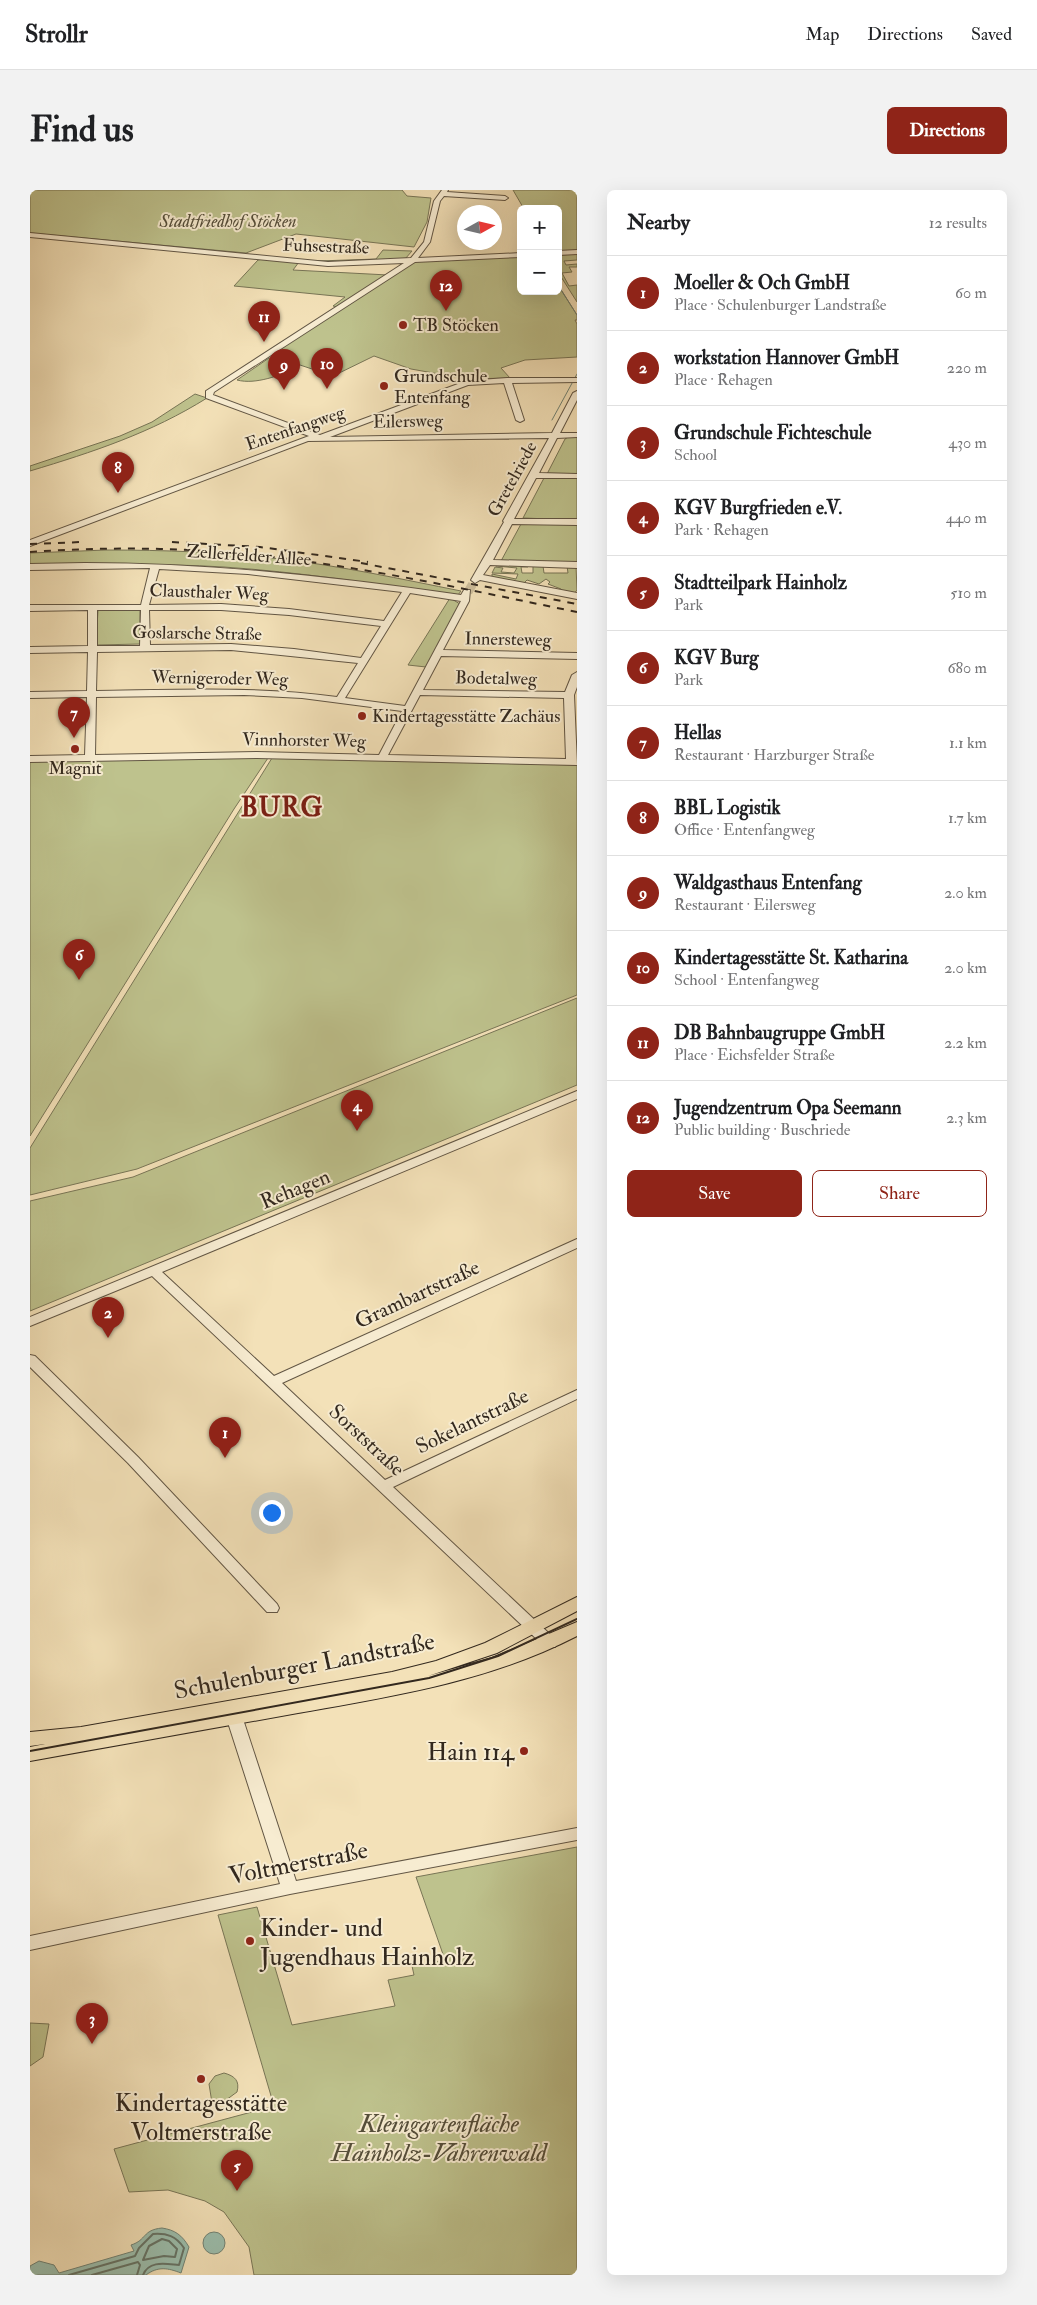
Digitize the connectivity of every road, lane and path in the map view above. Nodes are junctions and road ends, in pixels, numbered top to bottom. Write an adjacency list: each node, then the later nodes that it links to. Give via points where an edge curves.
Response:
1 (443, 192): 2 (street); 7 (street, via 435,208 431,233)
2 (505, 198)
3 (30, 235): 7 (street, Fuhsestraße, via 310,263)
4 (577, 252): 5 (street)
5 (562, 253)
6 (517, 255): 7 (street, Fuhsestraße)
7 (413, 260): 14 (street, Eilersweg, via 210,391 209,396)
8 (507, 380): 9 (street, Entenfangweg); 11 (street); 14 (street, Entenfangweg, via 466,383)
9 (574, 380)
10 (577, 393): 12 (street, Gretelriede)
11 (520, 420)
12 (555, 435): 13 (street, Eilersweg); 14 (street, Eilersweg); 15 (street, Gretelriede)
13 (577, 435)
14 (320, 438): 19 (street, Entenfangweg, via 307,439)
15 (532, 475): 16 (street); 17 (street, Gretelriede)
16 (577, 476)
17 (507, 521): 18 (street); 20 (street, Gretelriede)
18 (577, 522)
19 (30, 543)
20 (487, 562): 21 (street); 25 (street, Gretelriede, via 477,578)
21 (577, 565)
22 (155, 566): 23 (street, Zellerfelder Allee); 24 (street, Zellerfelder Allee, via 280,573); 26 (street)
23 (30, 567)
24 (408, 589): 29 (street); 33 (street, Zellerfelder Allee, via 466,595)
25 (577, 596)
26 (145, 606): 27 (street, Clausthaler Weg); 29 (street, Clausthaler Weg, via 261,609); 30 (street)
27 (93, 607): 28 (street, Clausthaler Weg); 31 (street)
28 (30, 608)
29 (386, 624): 35 (street)
30 (145, 648): 31 (street, Goslarsche Straße); 35 (street, Goslarsche Straße, via 250,648)
31 (92, 649): 32 (street, Goslarsche Straße); 38 (street)
32 (30, 650)
33 (439, 653): 34 (street, Innersteweg); 42 (street)
34 (577, 656)
35 (364, 661): 41 (street)
36 (577, 675): 40 (street)
37 (422, 692): 40 (street, Bodetalweg)
38 (90, 694): 39 (street, Wernigeroder Weg); 41 (street, Wernigeroder Weg, via 244,692); 43 (street)
39 (30, 695)
40 (569, 695): 46 (street)
41 (340, 699): 42 (street, Wernigeroder Weg)
42 (408, 709): 44 (street)
43 (90, 758): 44 (street, Vinnhorster Weg, via 242,755); 45 (street, Vinnhorster Weg)
44 (382, 758): 46 (street, Vinnhorster Weg)
45 (30, 759)
46 (574, 762)
47 (577, 1094): 49 (street, Rehagen)
48 (577, 1243): 52 (street, Grambartstraße)
49 (153, 1270): 50 (street, Rehagen); 52 (street, Sorststraße)
50 (30, 1322)
51 (30, 1359): 56 (street, via 133,1460)
52 (273, 1382): 54 (street, Sorststraße)
53 (577, 1394): 54 (street, Sokelantstraße)
54 (384, 1486): 57 (street, Sorststraße)
55 (577, 1603): 57 (main road, Schulenburger Landstraße)
56 (272, 1608)
57 (534, 1626): 59 (street, Sorststraße); 60 (main road, Schulenburger Landstraße, via 491,1648 413,1674)
58 (577, 1628): 59 (main road, Schulenburger Landstraße)
59 (550, 1643): 60 (main road, Schulenburger Landstraße, via 521,1656 452,1677)
60 (233, 1712): 61 (main road, Schulenburger Landstraße); 62 (main road, Schulenburger Landstraße); 64 (street)
61 (30, 1739)
62 (30, 1754)
63 (577, 1834): 64 (street, Voltmerstraße)
64 (290, 1888): 65 (street, Voltmerstraße)
65 (30, 1943)

